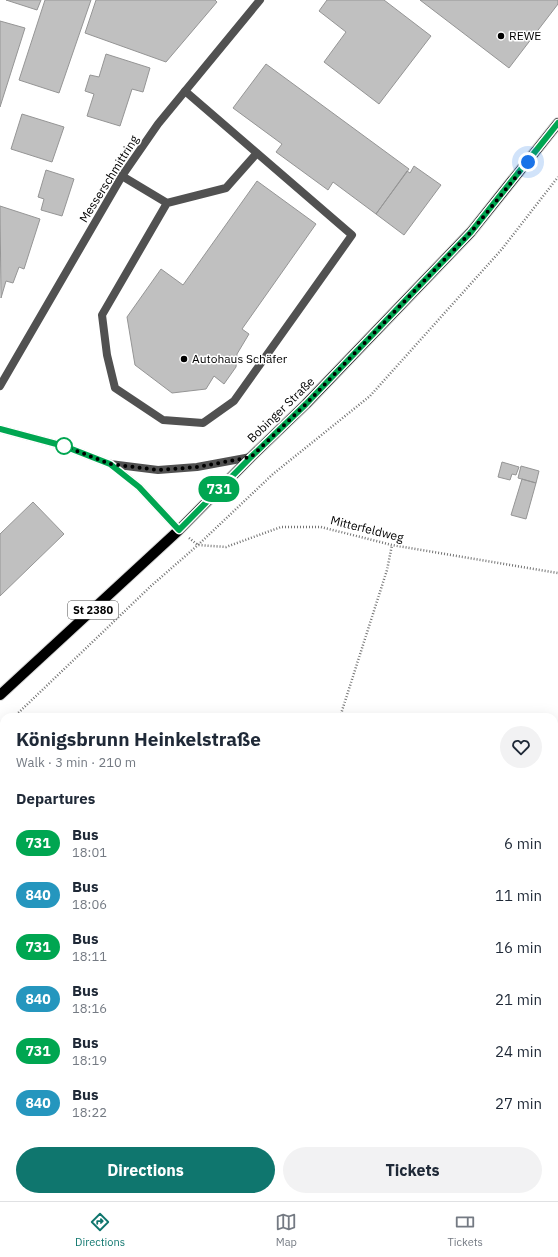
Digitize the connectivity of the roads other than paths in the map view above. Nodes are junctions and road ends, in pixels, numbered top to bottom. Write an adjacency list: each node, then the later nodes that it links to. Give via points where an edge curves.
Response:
1 (260, 0): 2 (street, Messerschmittring)
2 (185, 92): 4 (street); 5 (street, Messerschmittring, via 158,124)
3 (558, 123): 9 (main road, Bobinger Straße / St 2380, via 471,232 306,404)
4 (257, 153): 6 (street, via 226,188); 6 (street, via 352,235 234,401 203,423 163,420 115,388 107,355 102,315)
5 (122, 176): 6 (street); 7 (street, Messerschmittring)
6 (167, 203)
7 (0, 386)
8 (0, 429): 10 (street, via 64,446)
9 (251, 457): 10 (street, via 198,467 158,470); 11 (main road, Bobinger Straße / St 2380)
10 (110, 464): 11 (street, via 139,487)
11 (179, 530): 12 (main road, Bobinger Straße / St 2380)
12 (0, 695)

